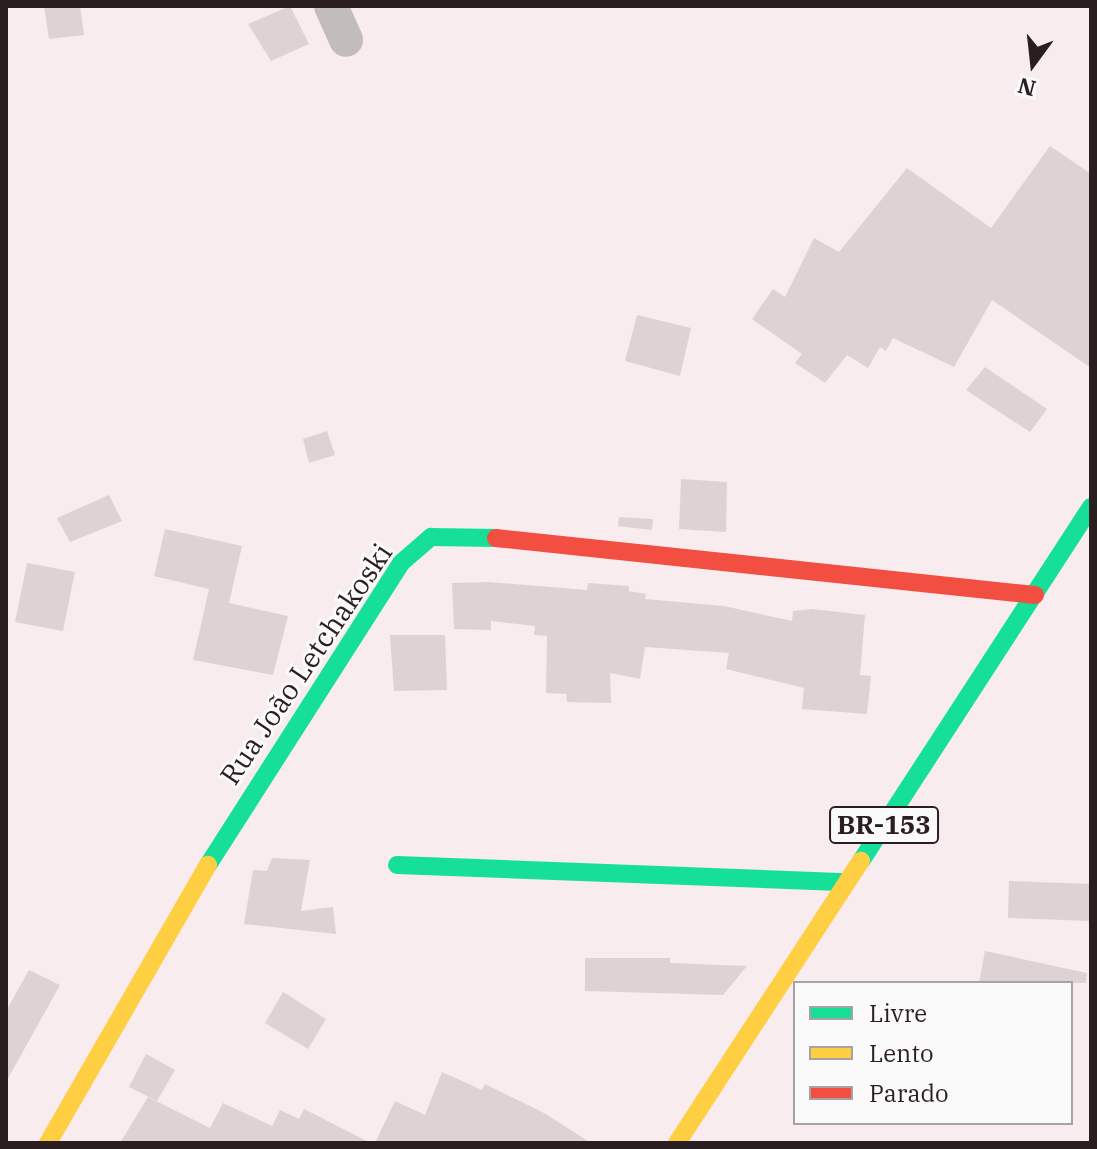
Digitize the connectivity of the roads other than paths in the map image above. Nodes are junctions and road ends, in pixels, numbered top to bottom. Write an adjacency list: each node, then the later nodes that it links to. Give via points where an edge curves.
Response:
1 (331, 6): 2 (street)
2 (346, 40)
3 (1091, 507): 4 (main road, BR-153)
4 (1035, 595): 6 (main road, BR-153); 7 (main road, Rua João Letchakoski, via 483,537 431,537 401,563 170,925)
5 (397, 865): 6 (main road)
6 (846, 882): 8 (main road, BR-153)
7 (48, 1143)
8 (677, 1143)

